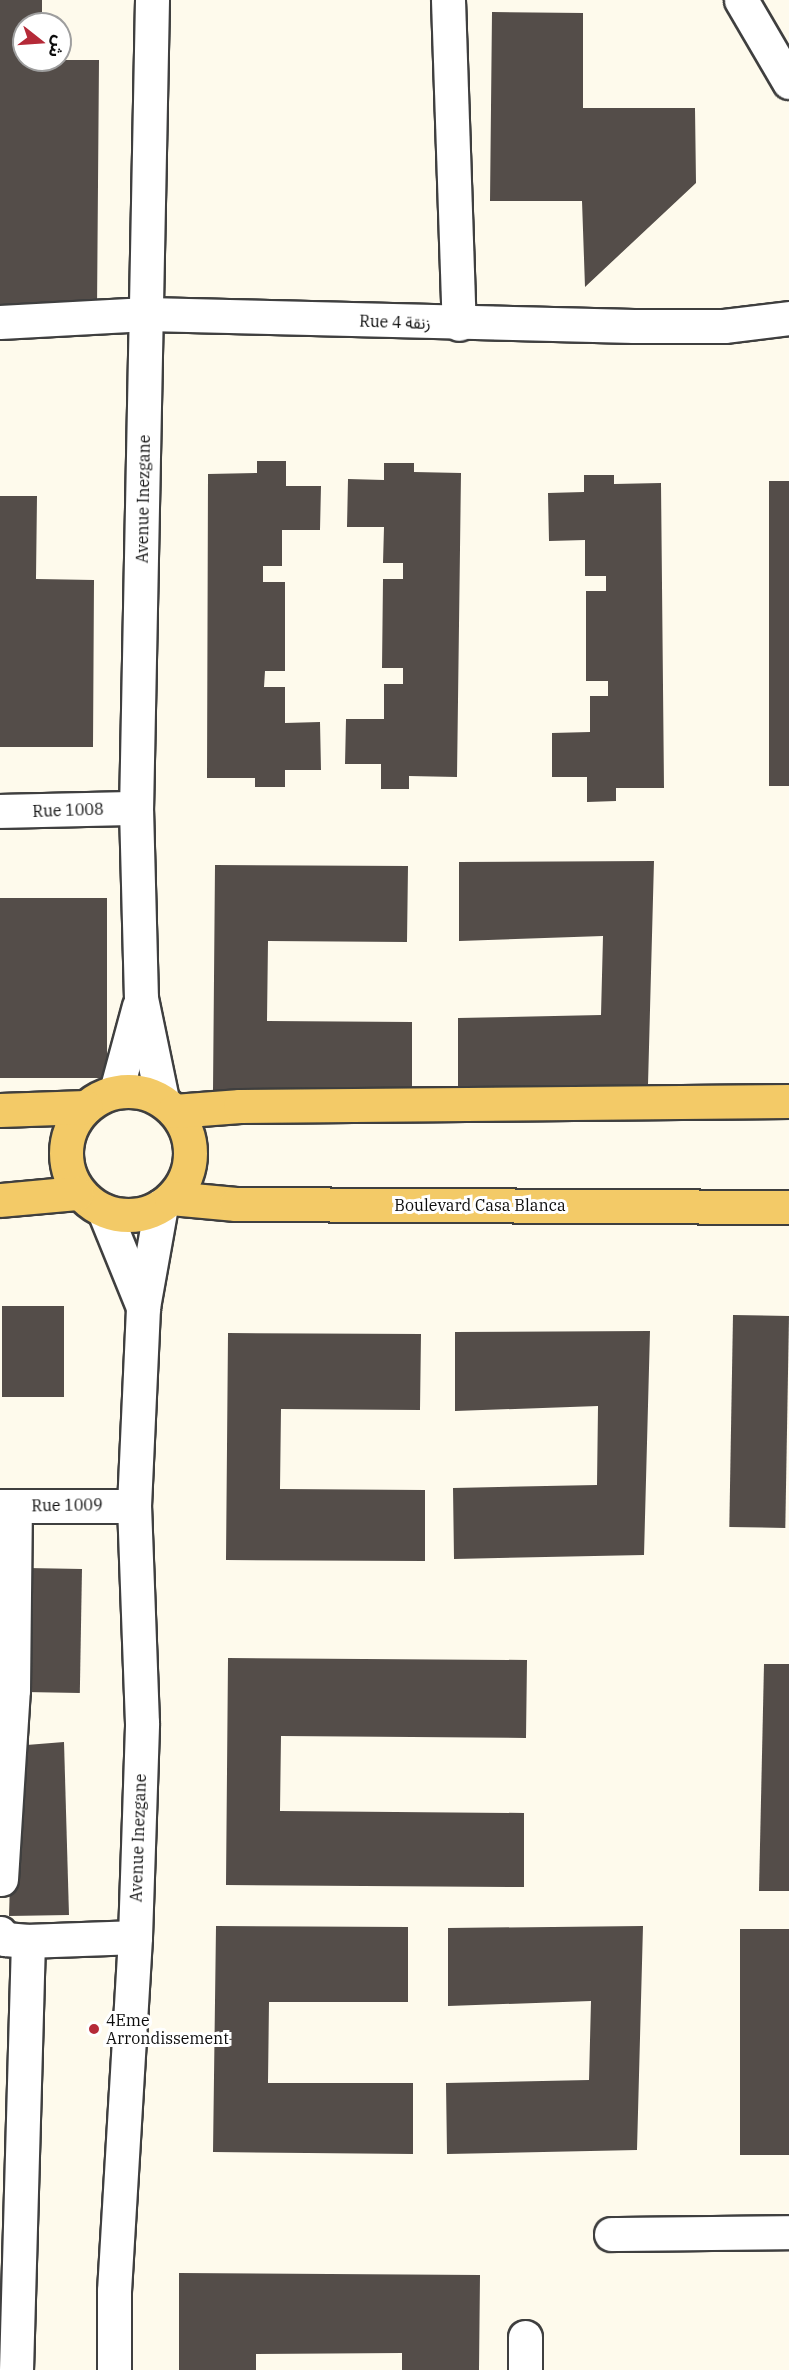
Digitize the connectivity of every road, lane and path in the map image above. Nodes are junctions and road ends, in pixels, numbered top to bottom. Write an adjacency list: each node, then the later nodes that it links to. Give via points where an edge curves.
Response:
1 (152, 0): 5 (street, Avenue Inezgane)
2 (448, 0): 8 (street)
3 (741, 0): 4 (street)
4 (789, 82)
5 (147, 314): 7 (street, Rue 4 زنقة); 8 (street, Rue 4 زنقة); 9 (street, Avenue Inezgane)
6 (789, 318): 8 (street, Rue 4 زنقة, via 724,326)
7 (0, 322)
8 (459, 324)
9 (136, 808): 10 (street, Rue 1008); 11 (street, Avenue Inezgane)
10 (0, 811)
11 (141, 998): 12 (street); 14 (street)
12 (116, 1091): 14 (main road, via 148,1093); 15 (main road)
13 (789, 1101): 14 (main road)
14 (168, 1105): 19 (main road, via 190,1146 183,1183)
15 (86, 1107): 16 (main road); 17 (main road, via 71,1126 65,1148 67,1172)
16 (0, 1110)
17 (77, 1193): 18 (main road); 21 (main road)
18 (0, 1200)
19 (166, 1202): 20 (main road, Boulevard Casa Blanca); 21 (main road, via 133,1216); 22 (street, Avenue Inezgane)
20 (789, 1207)
21 (104, 1211): 22 (street)
22 (143, 1306): 24 (street, Avenue Inezgane)
23 (7, 1506): 24 (street, Rue 1009); 25 (street)
24 (134, 1506): 27 (street, Avenue Inezgane, via 142,1723)
25 (6, 1690): 26 (street)
26 (0, 1882)
27 (135, 1936): 28 (street); 34 (street, Avenue Inezgane, via 114,2291)
28 (14, 1937): 29 (street)
29 (9, 2217): 33 (street)
30 (789, 2232): 31 (street)
31 (611, 2234)
32 (525, 2337): 35 (street)
33 (16, 2370)
34 (114, 2370)
35 (525, 2370)

